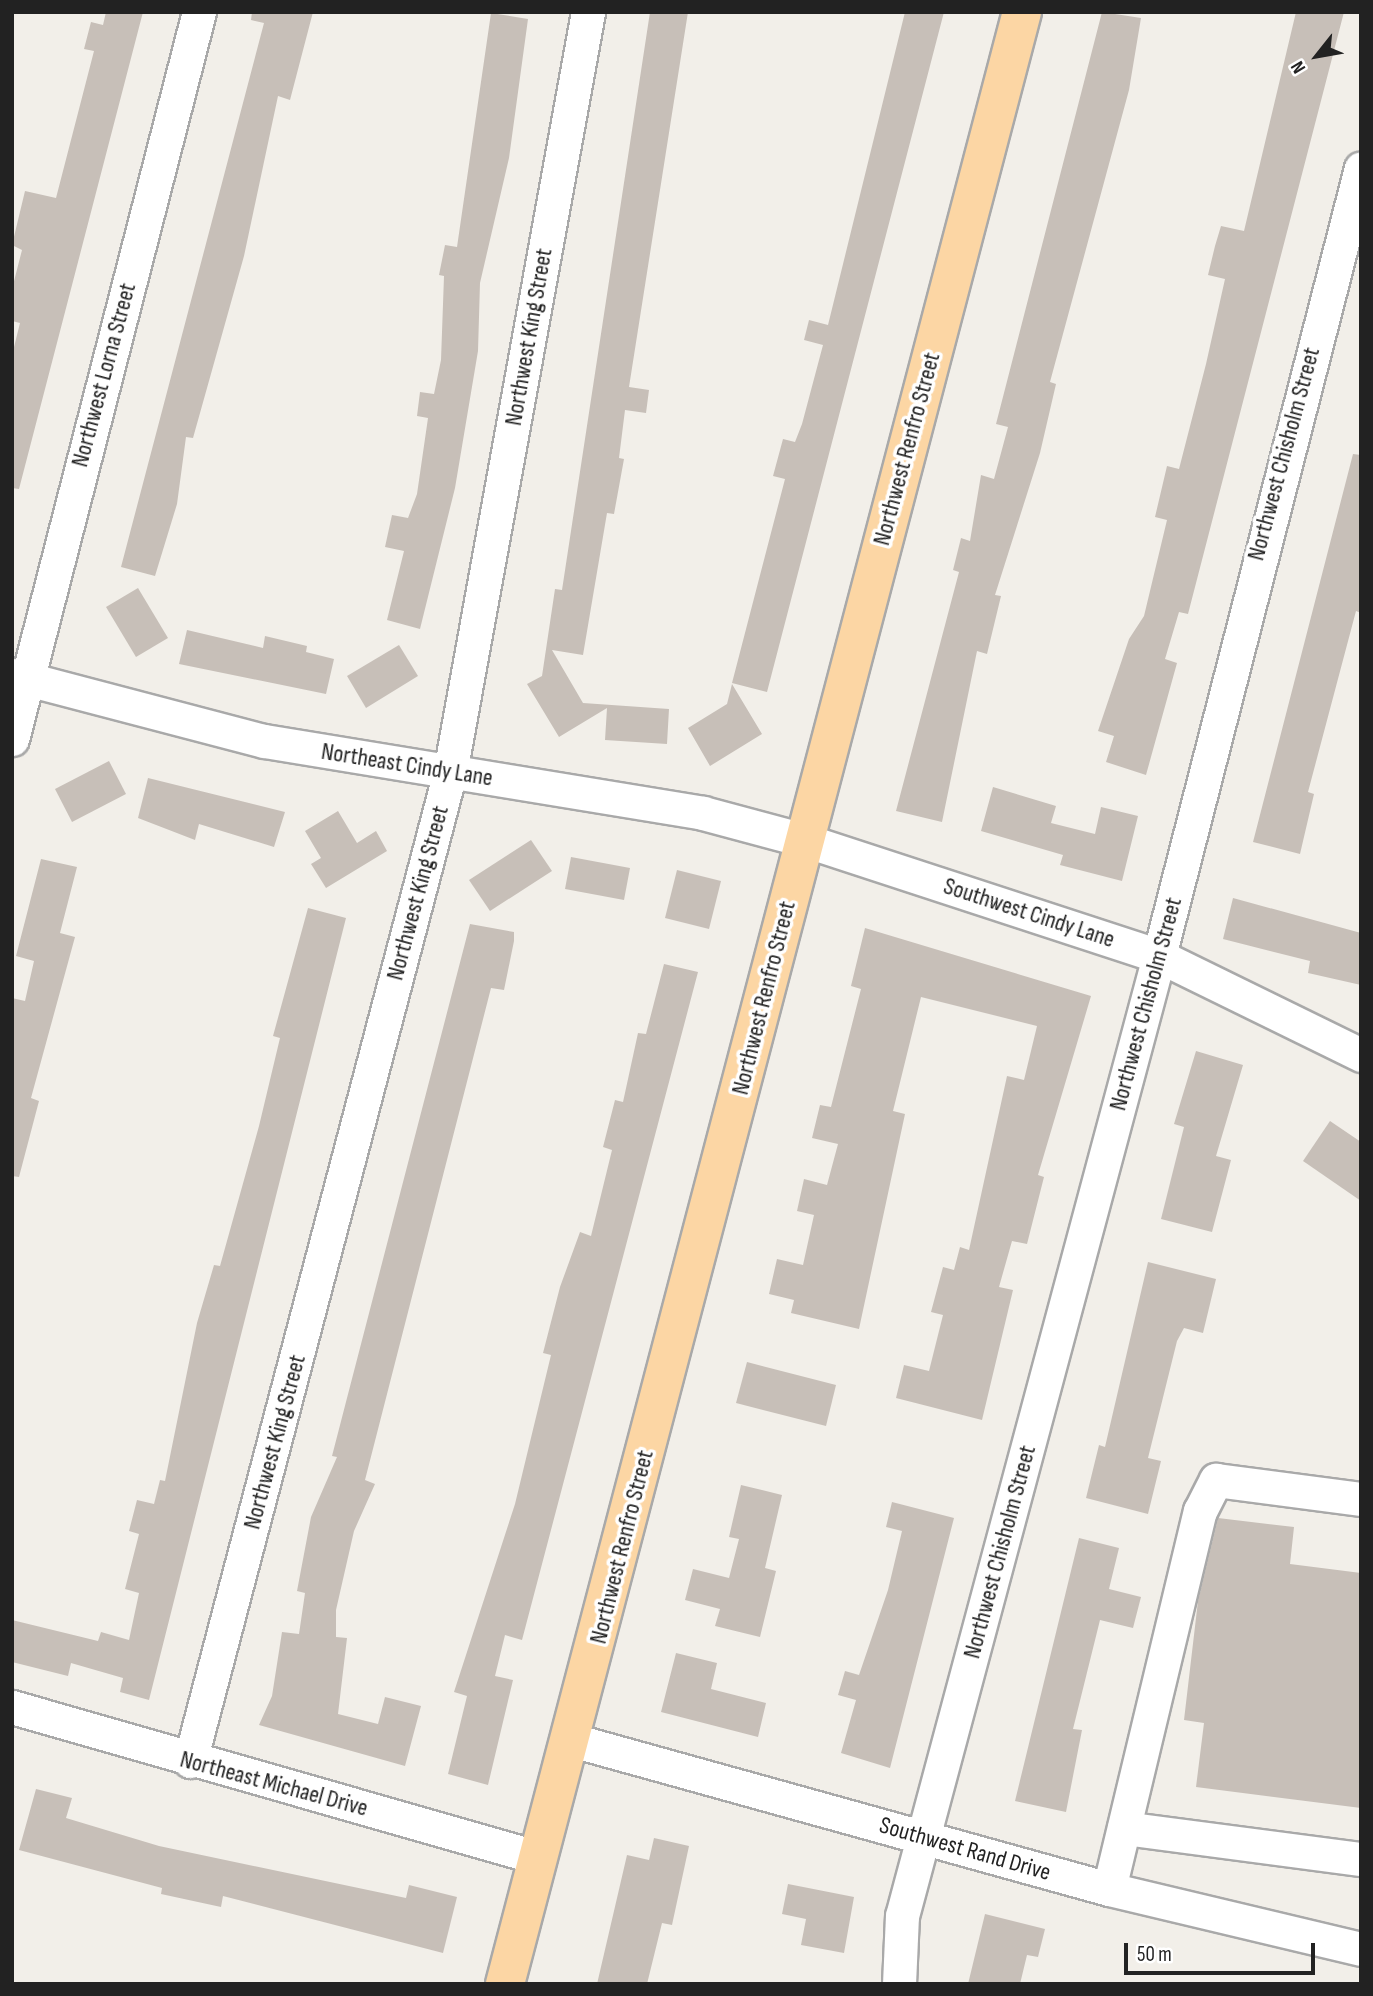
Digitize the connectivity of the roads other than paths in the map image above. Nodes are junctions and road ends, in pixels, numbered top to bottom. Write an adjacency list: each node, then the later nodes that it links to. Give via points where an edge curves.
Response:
1 (199, 12): 5 (street, Northwest Lorna Street)
2 (588, 12): 7 (street, Northwest King Street)
3 (1022, 12): 8 (main road, Northwest Renfro Street)
4 (1361, 168): 9 (street, Northwest Chisholm Street, via 1242,610)
5 (19, 676): 6 (street, Northwest Lorna Street); 7 (street, Northeast Cindy Lane, via 264,741)
6 (12, 738)
7 (450, 772): 8 (street, Northeast Cindy Lane, via 703,813); 14 (street, Northwest King Street)
8 (804, 841): 9 (street, Southwest Cindy Lane); 13 (main road, Northwest Renfro Street)
9 (1159, 956): 10 (street, Southwest Cindy Lane); 16 (street, Northwest Chisholm Street)
10 (1361, 1055)
11 (1361, 1499): 15 (street, via 1216,1480 1200,1511)
12 (12, 1707): 14 (street, Northeast Michael Drive)
13 (572, 1740): 16 (street, Southwest Rand Drive); 17 (main road, Northwest Renfro Street)
14 (190, 1761): 17 (street, Northeast Michael Drive)
15 (1124, 1828): 18 (street); 19 (street)
16 (923, 1838): 19 (street, Southwest Rand Drive); 22 (street, Northwest Chisholm Street, via 902,1916)
17 (537, 1857): 21 (main road, Northwest Renfro Street)
18 (1361, 1859)
19 (1110, 1889): 20 (street, Southwest Rand Drive)
20 (1361, 1949)
21 (505, 1984)
22 (899, 1984)

